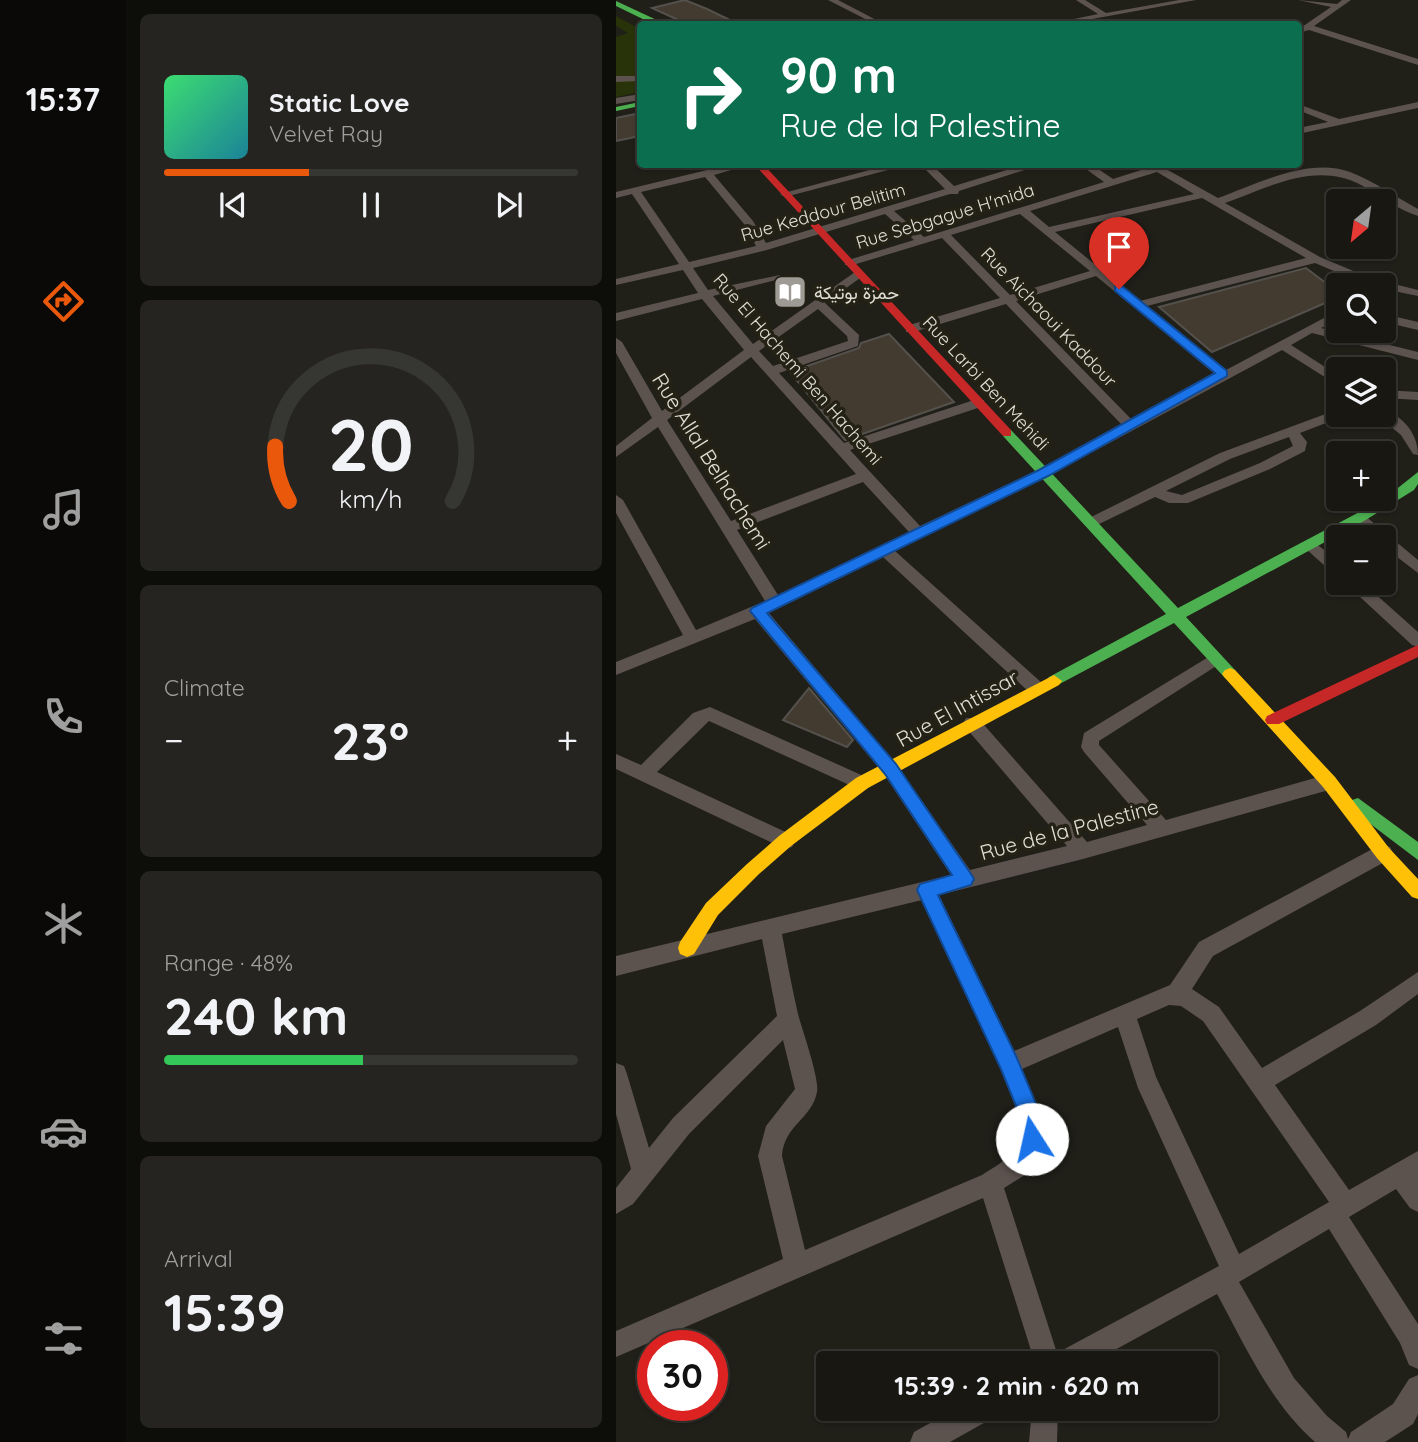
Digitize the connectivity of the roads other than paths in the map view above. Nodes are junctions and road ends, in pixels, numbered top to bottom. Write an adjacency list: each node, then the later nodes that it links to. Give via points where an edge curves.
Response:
1 (832, 0): 12 (street)
2 (1080, 0): 9 (street)
3 (1192, 0): 9 (street)
4 (1302, 0): 7 (street)
5 (1348, 0): 7 (street)
6 (616, 3): 11 (street)
7 (1337, 6): 15 (street)
8 (616, 10): 14 (street)
9 (1107, 15): 10 (street); 13 (street)
10 (1121, 19)
11 (650, 21)
12 (874, 21)
13 (1083, 21)
14 (637, 22)
15 (1308, 27): 16 (street); 17 (street)
16 (1302, 31)
17 (1418, 62)
18 (616, 79): 19 (street)
19 (637, 79)
20 (637, 98): 21 (street)
21 (616, 102)
22 (637, 105): 25 (street)
23 (1418, 105): 26 (street)
24 (1302, 108): 26 (street)
25 (616, 109)
26 (1338, 122): 27 (street)
27 (1302, 130)
28 (731, 168): 38 (street)
29 (762, 168): 43 (street, Rue Larbi Ben Mehidi)
30 (851, 168): 39 (street)
31 (890, 168): 39 (street)
32 (929, 168): 42 (street)
33 (1007, 168): 37 (street)
34 (1027, 168): 37 (street, Rue Keddour Belitim)
35 (1090, 168): 40 (street)
36 (1159, 169): 40 (street, Rue Sebgague H'mida); 45 (street)
37 (1013, 173): 42 (street, Rue Keddour Belitim)
38 (708, 174): 41 (street); 54 (street, via 749,223)
39 (859, 176): 43 (street)
40 (1113, 183): 47 (street, Rue Sebgague H'mida)
41 (635, 191): 44 (street); 56 (street, Rue El Hachemi Ben Hachemi)
42 (954, 192): 48 (street, Rue Keddour Belitim)
43 (785, 194): 51 (street, Rue Larbi Ben Mehidi)
44 (616, 195)
45 (1202, 195): 46 (street); 50 (street)
46 (1215, 203): 49 (street, via 1327,171 1346,174); 55 (street)
47 (1023, 211): 50 (street); 52 (street, Rue Sebgague H'mida)
48 (889, 212): 51 (street, Rue Keddour Belitim); 53 (street)
49 (1418, 213)
50 (1049, 230): 58 (street)
51 (820, 231): 54 (street, Rue Keddour Belitim); 57 (street, Rue Larbi Ben Mehidi)
52 (944, 234): 53 (street, Rue Sebgague H'mida); 67 (street, Rue Aichaoui Kaddour)
53 (922, 241): 57 (street, Rue Sebgague H'mida)
54 (763, 248): 56 (street, Rue Keddour Belitim)
55 (1316, 259): 59 (street); 69 (street)
56 (684, 266): 62 (street, Rue Keddour Belitim); 66 (street, Rue El Hachemi Ben Hachemi)
57 (854, 269): 68 (street, Rue Sebgague H'mida); 74 (street, Rue Larbi Ben Mehidi)
58 (1100, 272): 67 (street); 69 (street)
59 (1346, 273)
60 (776, 277): 66 (street)
61 (1418, 279): 63 (street)
62 (616, 282)
63 (1396, 284)
64 (1396, 289): 65 (street)
65 (1418, 293)
66 (706, 296): 70 (street); 78 (street, Rue El Hachemi Ben Hachemi)
67 (1007, 300): 74 (street); 89 (street, Rue Aichaoui Kaddour)
68 (818, 303): 78 (street, Rue Sebgague H'mida); 80 (street, via 855,338 853,343)
69 (1138, 305): 82 (street)
70 (616, 317)
71 (1326, 321): 75 (street)
72 (1396, 321): 73 (street)
73 (1418, 326)
74 (910, 329): 85 (street, Rue Larbi Ben Mehidi)
75 (1309, 330): 76 (street); 79 (street)
76 (1282, 344): 81 (street); 82 (street)
77 (617, 346): 87 (street, Rue Allal Belhachemi)
78 (752, 352): 80 (street, Rue El Hachemi Ben Hachemi); 87 (street, Rue Sebgague H'mida)
79 (1418, 356)
80 (771, 371): 91 (street, Rue El Hachemi Ben Hachemi)
81 (1326, 373)
82 (1223, 374): 89 (street)
83 (1396, 395): 84 (street)
84 (1418, 396)
85 (979, 403): 91 (street); 95 (street, Rue Larbi Ben Mehidi)
86 (1326, 418): 90 (street)
87 (660, 420): 93 (street, Rue Sebgague H'mida); 104 (street, Rue Allal Belhachemi)
88 (1396, 424): 92 (street, via 1414,440)
89 (1130, 425): 95 (street)
90 (1292, 432): 94 (street, via 1272,436); 98 (street, via 1301,445 1294,453)
91 (840, 449): 96 (street, Rue El Hachemi Ben Hachemi)
92 (1418, 451)
93 (616, 453)
94 (1191, 472): 98 (street); 99 (street)
95 (1043, 473): 102 (street, Rue Larbi Ben Mehidi); 105 (street)
96 (865, 476): 104 (street); 105 (street, Rue El Hachemi Ben Hachemi)
97 (1418, 476): 101 (street, Rue El Intissar, via 1409,487)
98 (1212, 489): 99 (street, via 1183,500)
99 (1154, 491): 102 (street)
100 (616, 500): 115 (street)
101 (1359, 518): 103 (street); 106 (street, Rue El Intissar)
102 (1090, 523): 114 (street, Rue Larbi Ben Mehidi)
103 (1367, 525)
104 (728, 528): 112 (street, Rue Allal Belhachemi)
105 (917, 532): 108 (street)
106 (1311, 545): 109 (street); 114 (street, Rue El Intissar)
107 (1396, 549): 110 (street)
108 (885, 550): 112 (street); 120 (street)
109 (1326, 558)
110 (1418, 568)
111 (1366, 595): 116 (street)
112 (774, 602): 113 (street)
113 (758, 611): 115 (street); 124 (street)
114 (1175, 616): 118 (street, Rue Larbi Ben Mehidi); 120 (street, Rue El Intissar)
115 (692, 637): 119 (street)
116 (1418, 641)
117 (1418, 651): 121 (street)
118 (1215, 659): 121 (street, Rue Larbi Ben Mehidi); 128 (street, via 1090,738 1090,747)
119 (616, 669)
120 (1036, 688): 122 (street, Rue El Intissar)
121 (1273, 720): 126 (street, Rue Larbi Ben Mehidi)
122 (972, 723): 124 (street, Rue El Intissar); 130 (street)
123 (616, 761): 125 (street)
124 (890, 769): 127 (street, Rue El Intissar); 133 (street)
125 (643, 775): 127 (street, via 699,718 710,715); 129 (street)
126 (1329, 782): 128 (street, Rue de la Palestine); 131 (street); 132 (street)
127 (862, 783): 129 (street, Rue El Intissar)
128 (1162, 829): 130 (street, Rue de la Palestine)
129 (785, 841): 137 (street, Rue El Intissar, via 712,909)
130 (1083, 851): 133 (street, Rue de la Palestine)
131 (1418, 852)
132 (1382, 853): 135 (street); 140 (street, via 1206,949)
133 (965, 879): 134 (street, Rue de la Palestine)
134 (926, 890): 136 (street, Rue de la Palestine); 143 (street)
135 (1418, 891)
136 (770, 927): 137 (street, Rue de la Palestine); 142 (street)
137 (687, 947): 138 (street, Rue de la Palestine)
138 (616, 965)
139 (1418, 982): 145 (street, via 1368,1018)
140 (1176, 993): 141 (street); 145 (street, via 1211,1014)
141 (1124, 1013): 143 (street); 153 (street, via 1146,1080)
142 (789, 1020): 147 (street, via 681,1126); 152 (street, via 807,1090 775,1129 770,1156)
143 (1009, 1063): 148 (street, via 1033,1123 1032,1139 1017,1167)
144 (616, 1074): 147 (street)
145 (1259, 1082): 151 (street)
146 (1409, 1169): 149 (street); 151 (street)
147 (644, 1172): 150 (street)
148 (989, 1182): 152 (street); 155 (street)
149 (1418, 1200)
150 (616, 1202)
151 (1340, 1210): 153 (street); 157 (street)
152 (797, 1266): 154 (street)
153 (1228, 1274): 156 (street); 163 (street, via 1290,1396)
154 (616, 1344)
155 (1044, 1351)
156 (1087, 1351)
157 (1418, 1356)
158 (1418, 1388): 164 (street, via 1403,1414)
159 (960, 1421): 161 (street)
160 (1045, 1421): 162 (street)
161 (923, 1442)
162 (1044, 1442)
163 (1336, 1442)
164 (1361, 1442)

